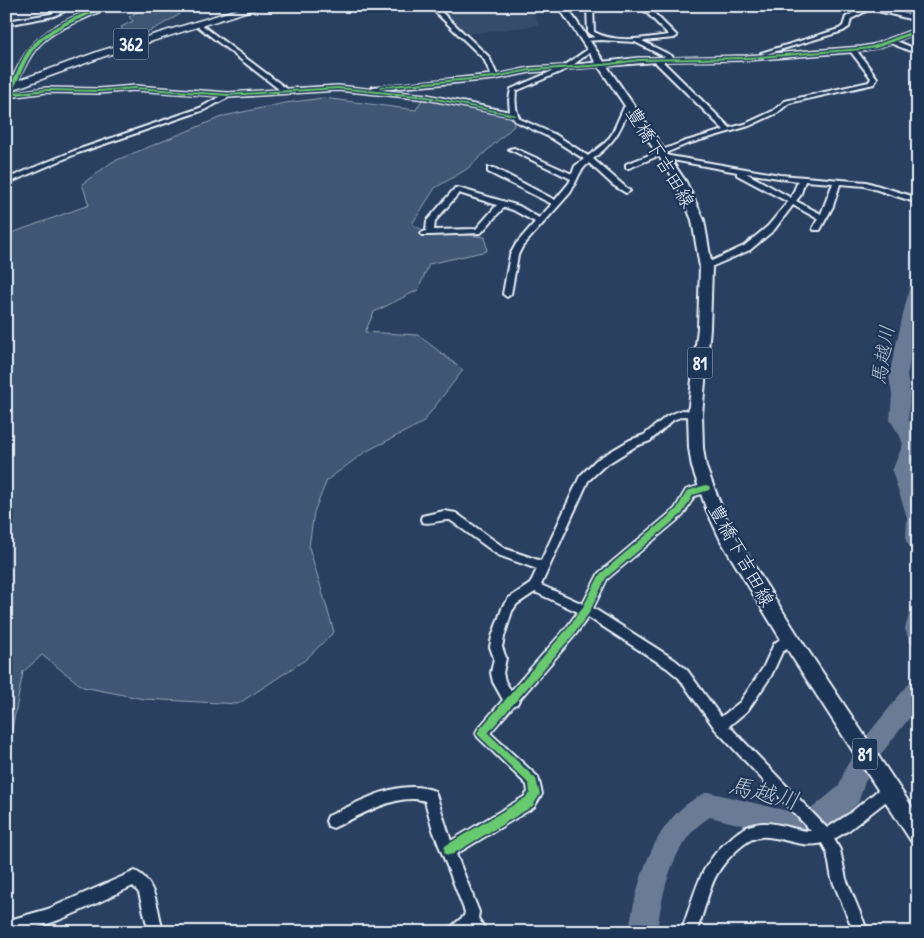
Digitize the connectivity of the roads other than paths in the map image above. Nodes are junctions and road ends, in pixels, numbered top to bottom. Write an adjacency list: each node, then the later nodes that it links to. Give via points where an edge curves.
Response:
1 (73, 6): 11 (street, via 52,15)
2 (106, 6): 26 (street, via 75,19 39,41)
3 (259, 6): 12 (highway, 362)
4 (432, 6): 25 (street, via 487,58)
5 (562, 6): 17 (main road, 豊橋下吉田線 / 81)
6 (590, 6): 7 (street, via 630,9); 14 (street, via 591,33)
7 (646, 6): 16 (street, via 674,36)
8 (864, 6): 9 (street)
9 (870, 7): 10 (street); 20 (street, via 848,18 846,27 841,30 768,51)
10 (918, 19)
11 (6, 23)
12 (198, 24): 26 (highway, 362, via 104,53); 28 (street)
13 (918, 30): 15 (street)
14 (601, 38): 16 (street); 17 (street)
15 (889, 40): 18 (street, via 874,47); 19 (street)
16 (636, 41): 22 (street)
17 (588, 44): 23 (main road, 豊橋下吉田線 / 81); 24 (street)
18 (853, 50): 20 (street); 32 (street, via 874,78 872,83 787,102 775,112)
19 (918, 52)
20 (758, 57): 22 (street)
21 (656, 58): 22 (street); 23 (street); 32 (street)
22 (670, 58)
23 (602, 66): 24 (street); 30 (main road, 豊橋下吉田線 / 81)
24 (565, 68): 25 (street); 31 (street, via 513,90)
25 (494, 76): 27 (street)
26 (9, 88): 29 (street, via 16,94 135,88)
27 (355, 89): 28 (street); 31 (street, via 427,97)
28 (284, 90): 29 (street)
29 (228, 95): 42 (street, via 202,109 76,152)
30 (631, 107): 34 (main road, 豊橋下吉田線 / 81); 35 (street, via 626,108 608,143)
31 (514, 114): 35 (street, via 517,120 556,137)
32 (729, 131): 34 (street, via 694,140)
33 (512, 149): 39 (street)
34 (663, 155): 36 (street); 37 (street); 51 (main road, 豊橋下吉田線 / 81, via 690,198 698,220)
35 (588, 158): 39 (street, via 578,168); 43 (street)
36 (629, 166)
37 (736, 169): 40 (street); 45 (street)
38 (492, 170): 46 (street)
39 (575, 178): 46 (street)
40 (802, 178): 41 (street); 45 (street)
41 (837, 181): 44 (street, via 866,184); 48 (street, via 838,186)
42 (6, 182)
43 (626, 191)
44 (918, 201)
45 (792, 202): 48 (street); 51 (street, via 753,244)
46 (557, 204): 49 (street)
47 (501, 205): 47 (street, via 478,231 426,233 431,221 458,190); 49 (street, via 516,208)
48 (823, 218): 50 (street)
49 (540, 222): 52 (street, via 514,255)
50 (817, 228)
51 (706, 267): 53 (main road, 豊橋下吉田線 / 81, via 704,328)
52 (507, 294)
53 (695, 414): 54 (main road, 豊橋下吉田線 / 81, via 696,448); 56 (street, via 682,413 670,418 647,438 633,443 589,473)
54 (706, 488): 58 (street, via 690,493 679,512 603,576); 59 (main road, 豊橋下吉田線 / 81, via 728,536)
55 (426, 519): 56 (street, via 452,516 502,552)
56 (543, 566): 57 (street)
57 (534, 587): 58 (street); 60 (street, via 507,609 496,647 500,658 499,682)
58 (586, 610): 60 (street); 61 (street, via 683,674)
59 (791, 640): 61 (street, via 778,648 767,672 744,706); 62 (main road, 豊橋下吉田線 / 81)
60 (513, 700): 66 (street, via 482,733 532,782 534,794 529,802)
61 (720, 726): 64 (street)
62 (887, 789): 64 (street, via 839,829); 65 (main road, 豊橋下吉田線 / 81)
63 (333, 821): 66 (street, via 386,798 422,792 430,796)
64 (822, 832): 71 (street, via 816,838 799,838 768,830 754,830 746,834 713,864); 72 (street, via 833,850 839,879)
65 (918, 834)
66 (449, 850): 67 (street)
67 (476, 926): 70 (street)
68 (6, 928): 69 (street, via 49,916 135,878 145,889)
69 (156, 932)
70 (456, 932)
71 (688, 932)
72 (861, 932)

